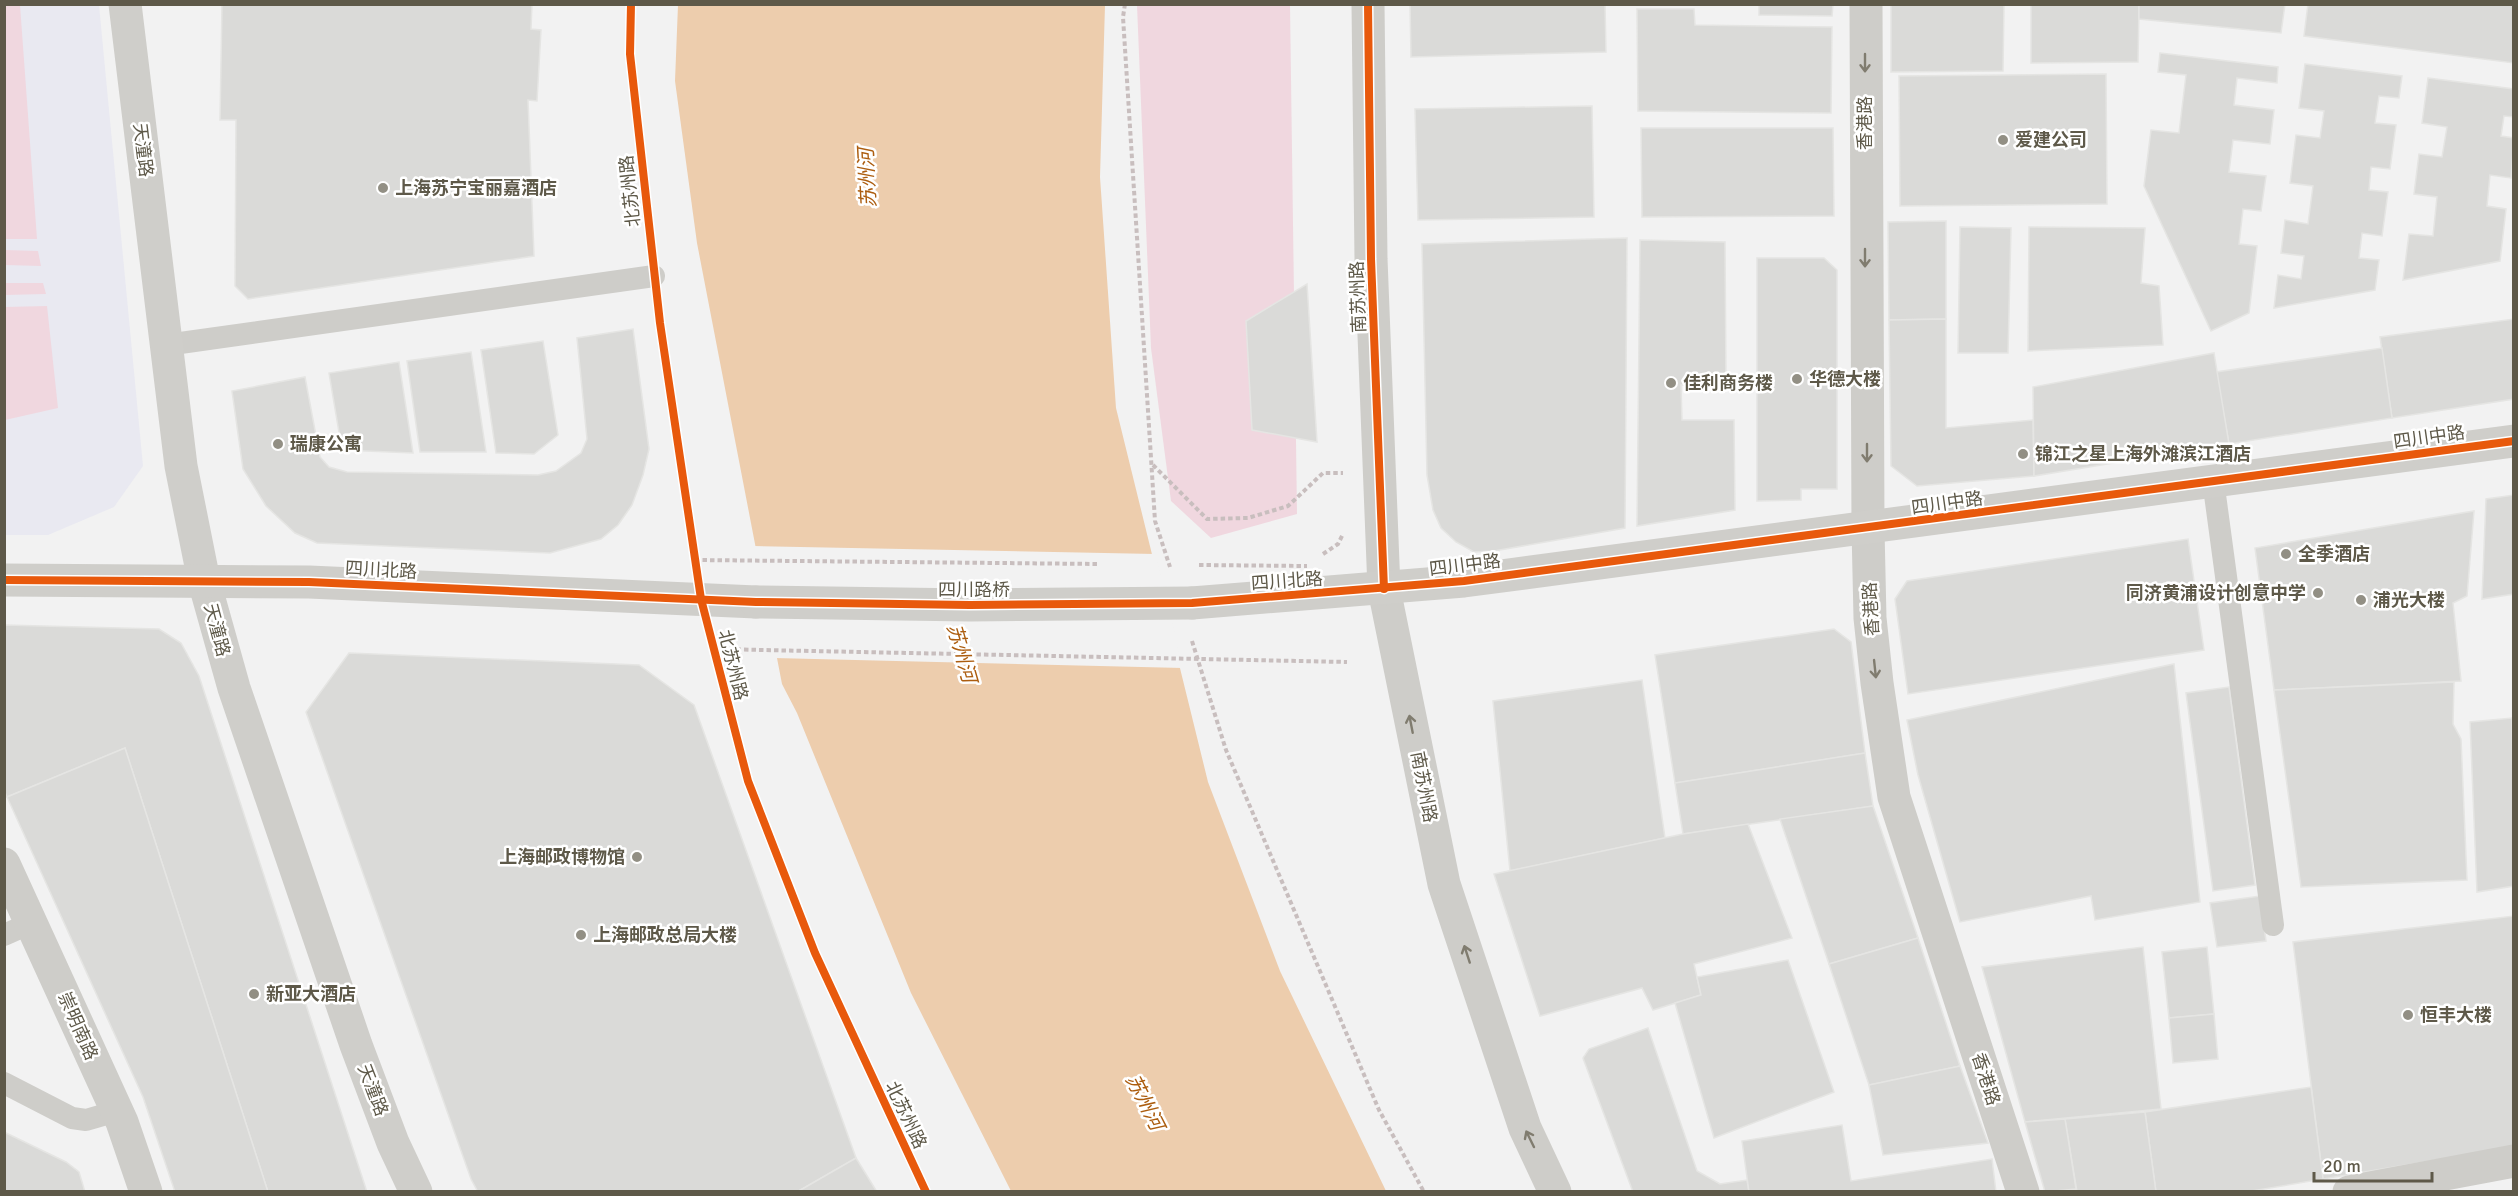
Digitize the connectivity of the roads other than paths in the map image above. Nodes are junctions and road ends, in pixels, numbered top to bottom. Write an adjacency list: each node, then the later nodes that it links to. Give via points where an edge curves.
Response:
1 (125, 4): 5 (main road, 天潼路)
2 (1368, 4): 11 (street, 南苏州路, via 1371,259)
3 (1866, 4): 8 (street, 香港路, one-way to 8)
4 (654, 276): 5 (lane)
5 (166, 345): 10 (main road, 天潼路, via 188,510)
6 (2514, 441): 7 (main road, 四川中路)
7 (2213, 480): 8 (main road, 四川中路); 15 (lane)
8 (1868, 529): 11 (main road, 四川中路); 23 (street, 香港路, one-way to 23, via 1871,629 1894,797)
9 (4, 580): 10 (main road, 四川北路)
10 (204, 581): 12 (main road, 四川北路); 21 (main road, 天潼路, via 234,688 352,1034 393,1143)
11 (1384, 589): 13 (main road, 四川北路); 22 (street, 南苏州路, one-way to 11, via 1525,1128 1444,884)
12 (756, 602): 13 (main road, 四川路桥, bridge)
13 (1192, 603)
14 (4, 864): 16 (street, 崇明南路)
15 (2272, 925)
16 (18, 929): 18 (street, 崇明南路)
17 (4, 1083): 18 (lane, via 72,1118 86,1120)
18 (117, 1111): 20 (street, 崇明南路)
19 (2514, 1161): 24 (street)
20 (146, 1191)
21 (416, 1191)
22 (1555, 1191)
23 (2023, 1191)
24 (2349, 1191)

